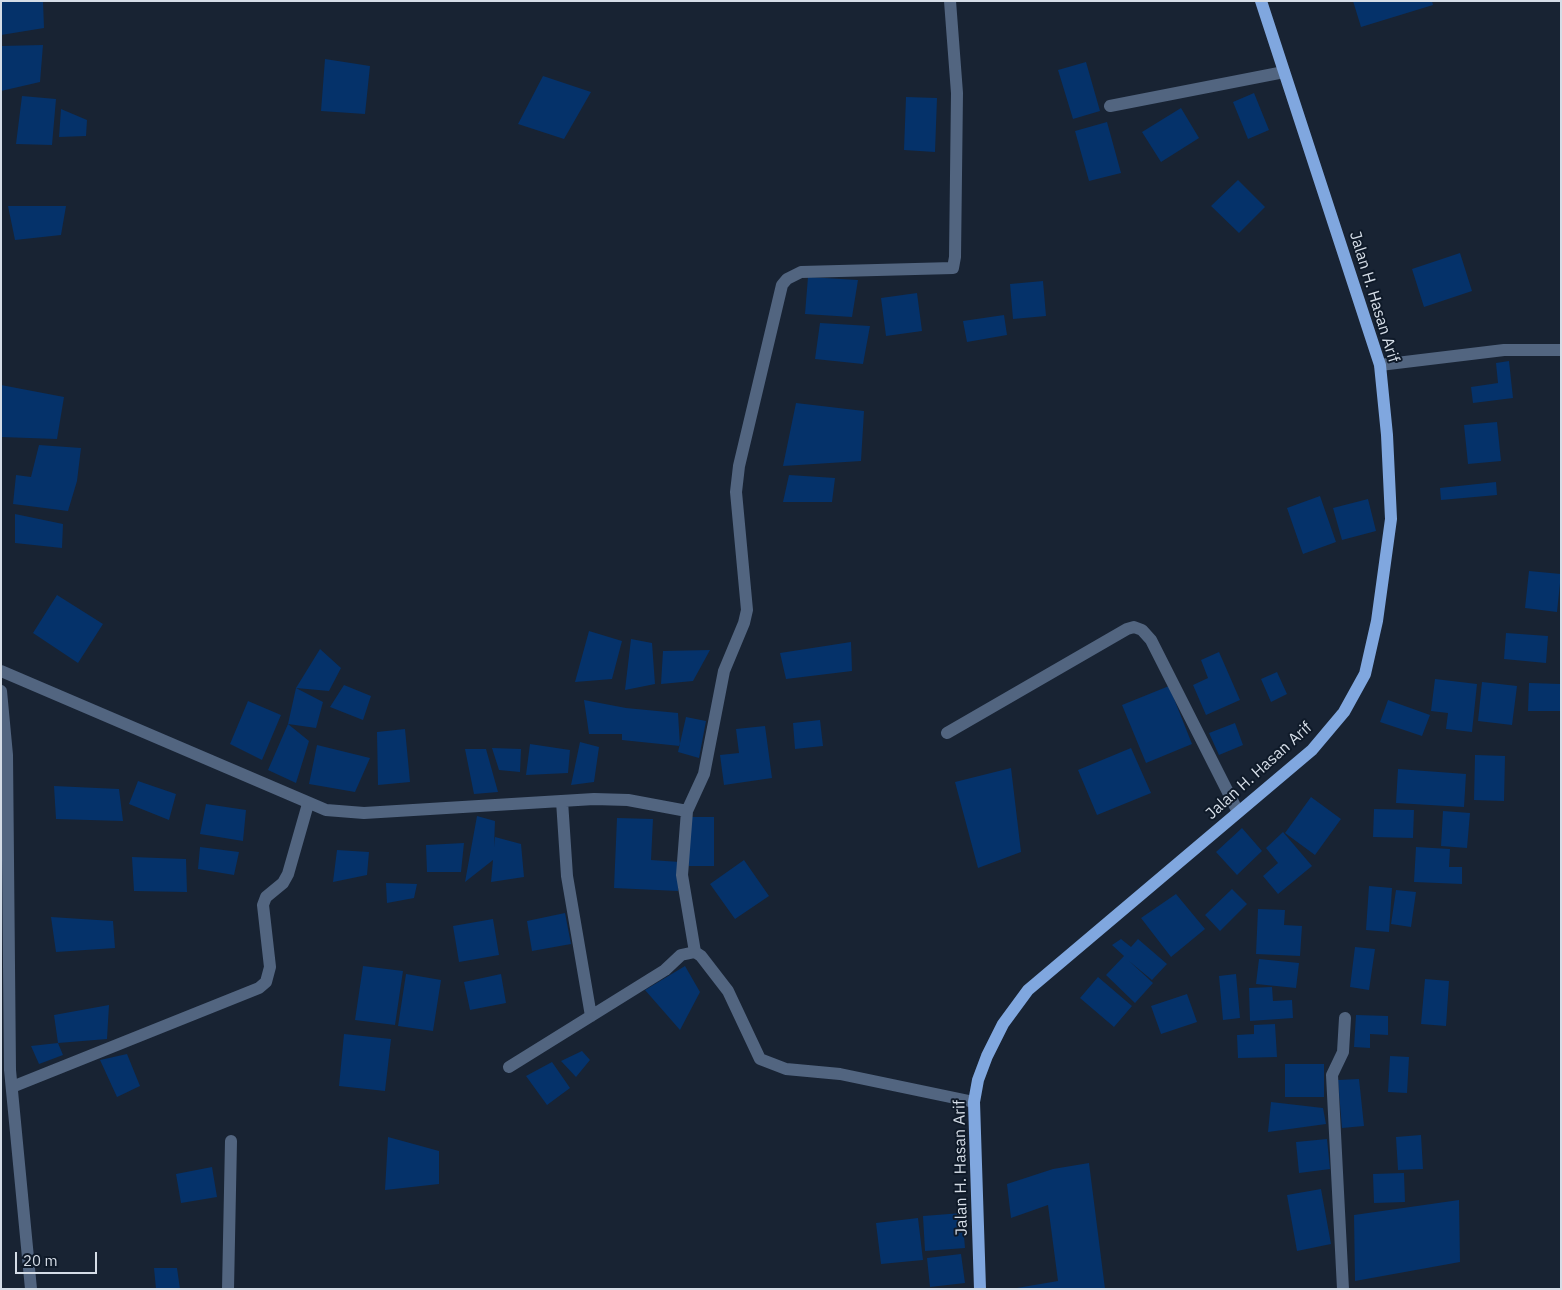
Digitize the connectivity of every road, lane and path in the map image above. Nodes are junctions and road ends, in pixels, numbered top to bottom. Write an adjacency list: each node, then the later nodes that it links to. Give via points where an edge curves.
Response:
1 (950, 1): 12 (street, via 957,92 953,268 801,272 782,285 739,466 736,492 747,610 724,671 704,774)
2 (1261, 1): 3 (main road, Jalan H. Hasan Arif)
3 (1284, 72): 4 (street); 6 (main road, Jalan H. Hasan Arif)
4 (1110, 106)
5 (1561, 350): 6 (street, via 1504,350)
6 (1380, 365): 13 (main road, Jalan H. Hasan Arif, via 1391,519 1377,621 1365,674 1344,712 1312,750)
7 (1, 671): 11 (street)
8 (1, 691): 18 (street, via 7,755)
9 (947, 733): 13 (street, via 1134,627 1151,640)
10 (562, 801): 11 (street, via 364,813 333,812); 12 (street, via 628,800); 15 (street, via 567,876)
11 (308, 804): 18 (street, via 288,874 266,897 263,905 270,968 266,982 249,992)
12 (687, 811): 14 (street, via 682,875)
13 (1238, 812): 19 (main road, Jalan H. Hasan Arif, via 1028,990 995,1040 978,1080)
14 (695, 952): 15 (street, via 681,955 665,970); 19 (street, via 728,991 760,1059 786,1070 840,1074)
15 (591, 1016): 17 (street)
16 (1345, 1018): 24 (street, via 1343,1052 1332,1075)
17 (509, 1067)
18 (12, 1087): 21 (street)
19 (974, 1102): 23 (main road, Jalan H. Hasan Arif)
20 (231, 1141): 22 (street)
21 (31, 1289)
22 (228, 1289)
23 (980, 1289)
24 (1343, 1289)

